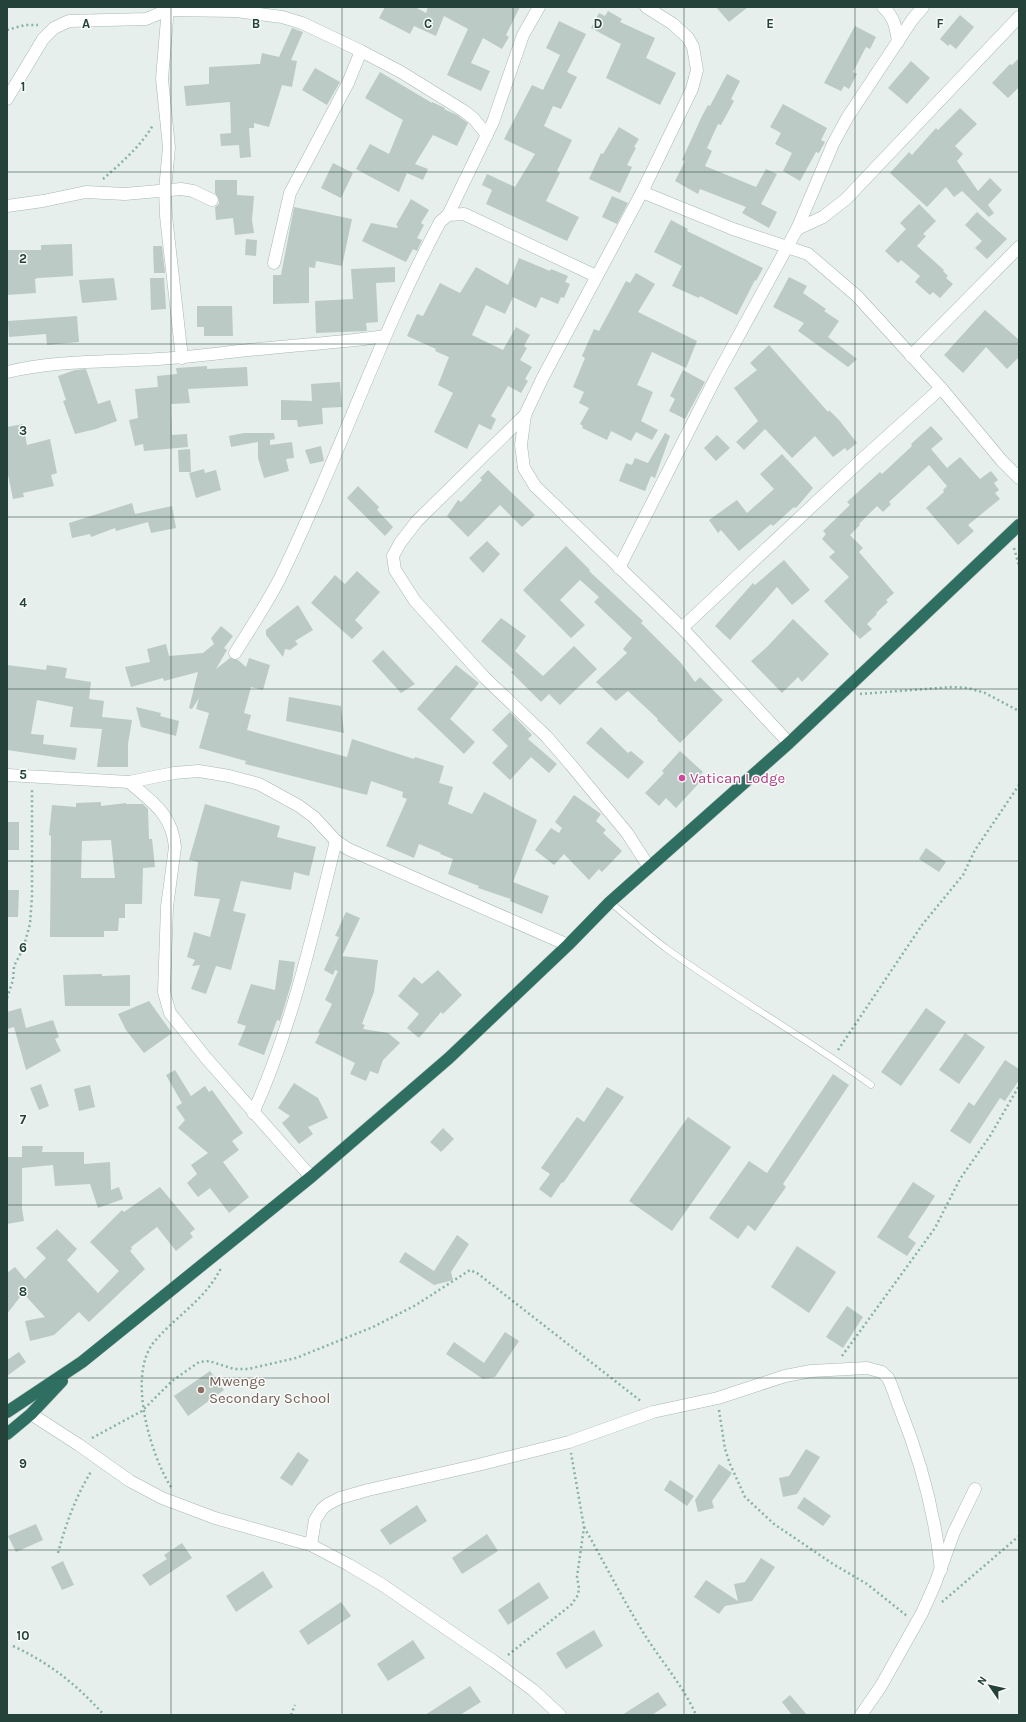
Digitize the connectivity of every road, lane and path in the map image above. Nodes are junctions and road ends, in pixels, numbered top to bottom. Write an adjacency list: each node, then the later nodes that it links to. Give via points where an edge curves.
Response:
1 (539, 7): 13 (street, via 523,35)
2 (646, 7): 16 (street, via 673,24 688,38 697,70 692,89)
3 (883, 7): 9 (street, via 895,24)
4 (923, 7): 9 (street)
5 (168, 8): 7 (street, via 146,19 69,21); 10 (street, via 282,17 316,29); 14 (street, via 162,79 169,147)
6 (1019, 17): 20 (street, via 846,199 823,217)
7 (54, 28): 8 (path, via 25,25); 11 (street, via 43,39)
8 (7, 30)
9 (898, 42): 20 (street, via 847,118)
10 (361, 51): 13 (street, via 464,111); 23 (street, via 348,83 290,193)
11 (7, 99)
12 (154, 123): 15 (path, via 124,160)
13 (487, 135): 19 (street)
14 (165, 190): 15 (street, via 125,194); 17 (street, via 193,191); 27 (street, via 170,266)
15 (86, 192): 18 (street)
16 (642, 192): 21 (street, via 733,229); 24 (street)
17 (212, 200)
18 (7, 206)
19 (448, 215): 24 (street, via 464,214); 25 (street, via 440,222)
20 (797, 229): 21 (street)
21 (788, 246): 26 (street, via 808,254 857,296); 35 (street, via 715,379)
22 (1019, 247): 26 (street)
23 (274, 263)
24 (596, 276): 30 (street)
25 (385, 336): 27 (street); 37 (street, via 288,562)
26 (912, 356): 29 (street)
27 (182, 358): 28 (street, via 84,362)
28 (7, 372)
29 (941, 388): 31 (street, via 992,450); 36 (street)
30 (526, 415): 35 (street, via 520,445 524,468 535,486); 46 (street, via 417,521 393,556 395,570 415,601 485,678 546,736 571,765 627,834)
31 (1019, 478)
32 (1019, 525): 33 (highway)
33 (1010, 534): 34 (path); 38 (highway)
34 (1019, 566)
35 (619, 568): 36 (street)
36 (682, 628): 40 (street)
37 (235, 653)
38 (838, 695): 39 (path, via 968,688 985,693); 40 (highway)
39 (1019, 711)
40 (789, 742): 46 (highway)
41 (7, 775): 42 (street)
42 (32, 777): 43 (street); 49 (path, via 34,821 30,924 23,949 14,966)
43 (129, 782): 45 (street, via 199,771 259,784 314,817); 53 (street, via 166,816 174,838 167,907 164,992 170,1013)
44 (1019, 785): 50 (path, via 975,850 963,875 922,926)
45 (336, 841): 48 (street, via 348,849 465,902); 53 (street, via 281,1046)
46 (649, 867): 47 (highway)
47 (610, 902): 48 (highway); 50 (lane, via 668,949 757,1010)
48 (568, 945): 54 (highway, via 449,1058)
49 (7, 998)
50 (833, 1057): 51 (lane)
51 (871, 1085)
52 (1019, 1086): 57 (path, via 990,1136 960,1179 935,1228)
53 (253, 1113): 54 (street)
54 (311, 1177): 56 (highway)
55 (224, 1263): 59 (path, via 198,1300 153,1343 144,1367)
56 (82, 1362): 60 (highway); 62 (highway)
57 (832, 1369): 58 (street, via 785,1376); 73 (street, via 867,1368 882,1372 888,1378 910,1431 922,1469)
58 (718, 1398): 61 (street); 75 (path, via 725,1449 745,1498 774,1524 867,1584 898,1610)
59 (142, 1411): 61 (path, via 172,1381 199,1362 209,1361 234,1369 248,1369 296,1358 372,1327 416,1305 470,1270); 65 (path); 68 (path, via 156,1457)
60 (7, 1412)
61 (652, 1412): 64 (street)
62 (31, 1414): 63 (highway); 65 (street)
63 (7, 1434)
64 (569, 1442): 69 (path); 71 (street, via 340,1498 317,1514)
65 (79, 1445): 66 (street)
66 (99, 1459): 68 (street, via 147,1491); 72 (path, via 76,1500)
67 (975, 1489): 73 (street, via 954,1532)
68 (184, 1507): 71 (street)
69 (584, 1527): 77 (path, via 577,1577 579,1588 575,1601 507,1656); 82 (path, via 643,1633)
70 (1019, 1536): 74 (path)
71 (311, 1545): 77 (street, via 381,1584)
72 (58, 1552)
73 (941, 1570): 75 (street)
74 (939, 1604)
75 (918, 1622): 83 (street)
76 (13, 1646): 79 (path, via 60,1672)
77 (495, 1662): 81 (street, via 533,1690)
78 (295, 1705): 80 (path)
79 (104, 1715)
80 (291, 1715)
81 (560, 1715)
82 (696, 1715)
83 (861, 1715)

